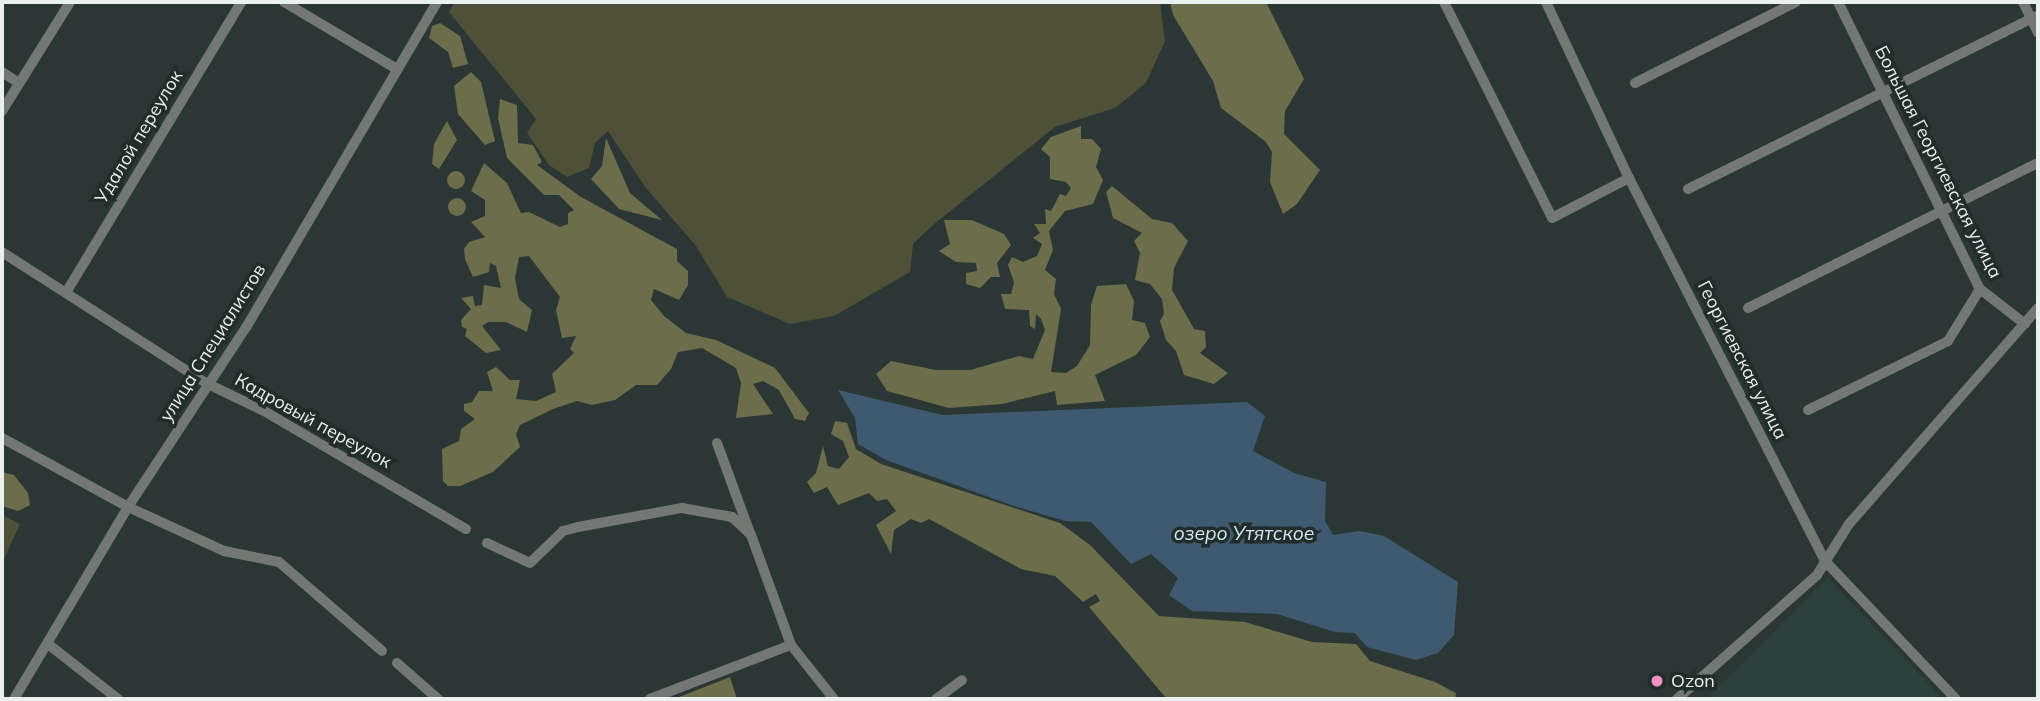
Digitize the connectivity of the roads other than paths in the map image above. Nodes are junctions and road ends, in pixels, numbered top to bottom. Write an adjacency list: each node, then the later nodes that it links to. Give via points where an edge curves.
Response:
1 (70, 2): 14 (street)
2 (241, 2): 24 (street, Удалой переулок)
3 (284, 2): 12 (street)
4 (437, 2): 12 (street, улица Специалистов)
5 (1444, 2): 19 (street, via 1552,218)
6 (1546, 2): 19 (street, Георгиевская улица)
7 (1796, 2): 15 (street)
8 (1838, 2): 16 (street, Большая Георгиевская улица)
9 (2023, 2): 10 (street)
10 (2035, 17): 11 (street); 16 (street)
11 (2038, 33)
12 (397, 69): 28 (street, улица Специалистов, via 247,326)
13 (2, 72): 14 (street)
14 (19, 83): 17 (street)
15 (1635, 83)
16 (1882, 95): 20 (street); 21 (street, Большая Георгиевская улица)
17 (2, 111)
18 (2038, 163): 21 (street)
19 (1629, 178): 36 (street, Георгиевская улица)
20 (1688, 189)
21 (1942, 214): 23 (street, Большая Георгиевская улица); 25 (street)
22 (2, 252): 24 (street, Кадровый переулок)
23 (1980, 289): 27 (street, Большая Георгиевская улица); 29 (street, via 1948,341)
24 (67, 291): 28 (street, Кадровый переулок)
25 (1748, 308)
26 (2038, 308): 27 (street)
27 (2025, 324): 36 (street, via 1849,524)
28 (208, 384): 32 (street, улица Специалистов); 33 (street, Кадровый переулок, via 264,411)
29 (1808, 410)
30 (2, 438): 32 (street)
31 (717, 443): 34 (street)
32 (128, 507): 37 (street, улица Специалистов); 39 (street, via 224,551 279,562)
33 (466, 529)
34 (751, 535): 35 (street, via 732,517 682,508 563,531 530,563); 38 (street)
35 (487, 543)
36 (1825, 561): 48 (street, via 1817,575); 49 (street, Георгиевская улица)
37 (48, 643): 42 (street, улица Специалистов); 43 (street)
38 (791, 645): 45 (street); 46 (street)
39 (382, 652)
40 (397, 663): 44 (street)
41 (962, 680): 47 (street)
42 (14, 699)
43 (118, 699)
44 (438, 699)
45 (650, 699)
46 (834, 699)
47 (936, 699)
48 (1677, 699)
49 (1956, 699)

